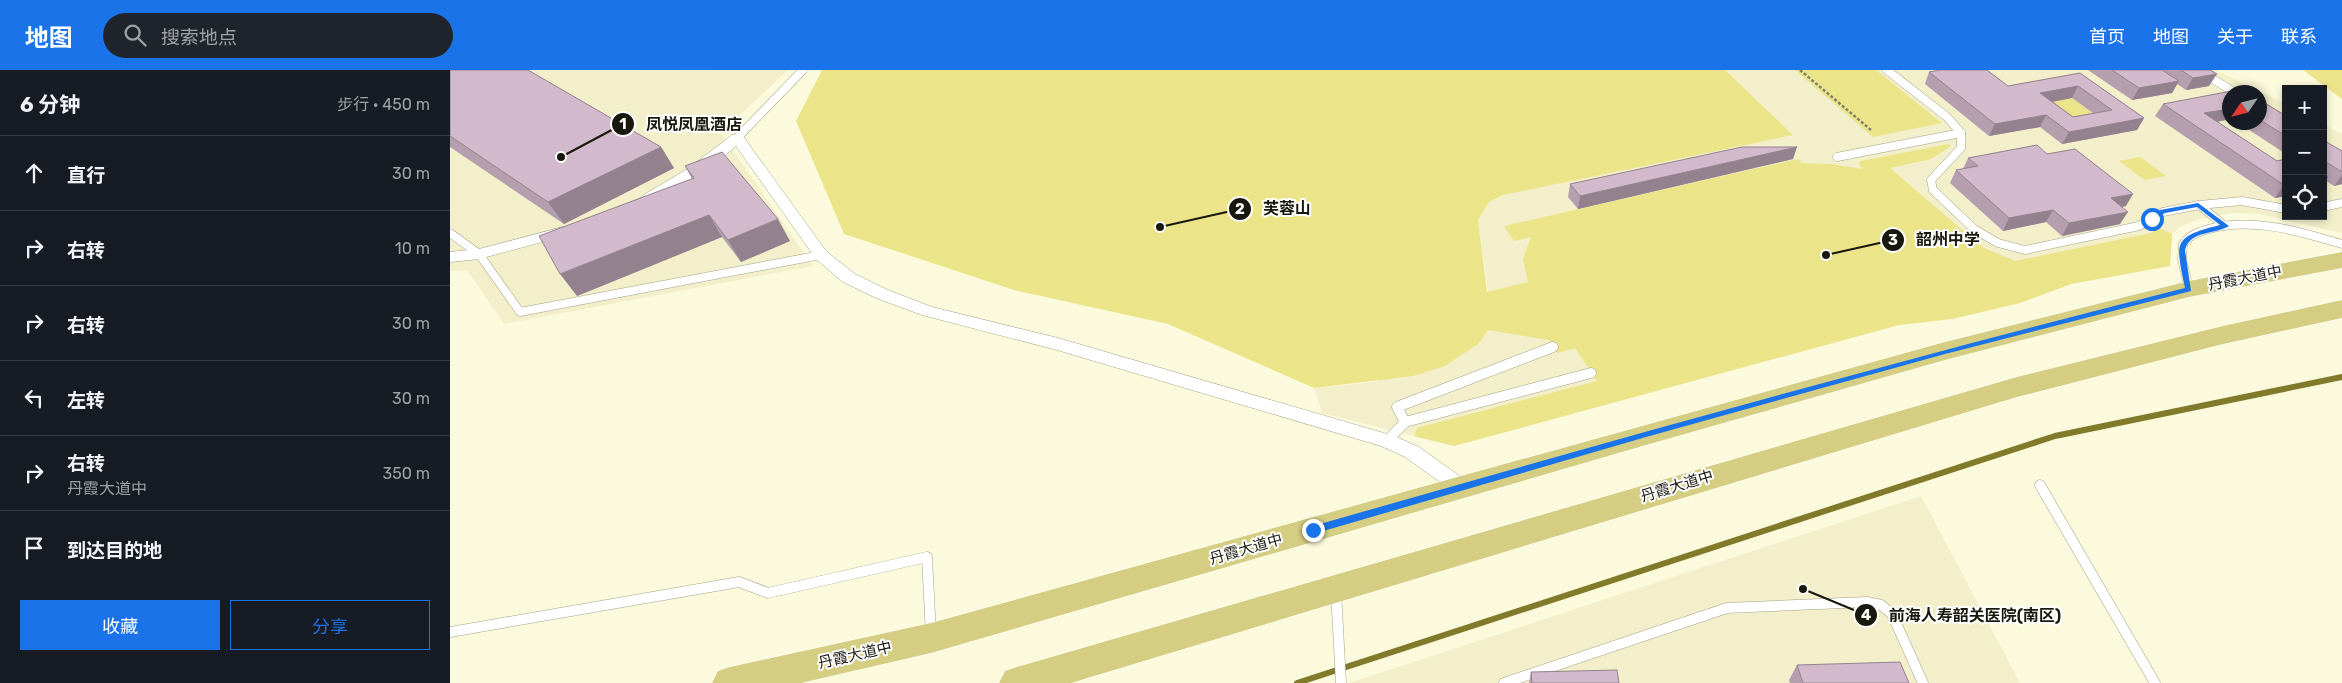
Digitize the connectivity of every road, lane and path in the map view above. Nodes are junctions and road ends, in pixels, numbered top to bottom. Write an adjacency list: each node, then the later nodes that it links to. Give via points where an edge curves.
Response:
1 (803, 70): 8 (lane)
2 (1800, 70): 6 (path)
3 (1887, 70): 7 (lane, via 1947,117)
4 (2198, 70): 5 (lane)
5 (2223, 85)
6 (1870, 130)
7 (1961, 134): 9 (lane); 12 (lane, via 1961,148 1930,180 1932,190 1980,234 2009,249 2025,250 2139,226 2163,212)
8 (737, 138): 10 (street, via 685,178); 20 (street)
9 (1836, 158)
10 (635, 204)
11 (2342, 204): 13 (lane)
12 (2198, 205): 14 (lane, via 2242,201); 15 (lane)
13 (2327, 206)
14 (2282, 208)
15 (2226, 226): 18 (lane, via 2254,222); 23 (lane, via 2197,232 2183,243 2181,250)
16 (576, 228): 19 (street)
17 (450, 233): 19 (lane)
18 (2342, 244)
19 (479, 254): 20 (lane, via 520,312); 21 (street)
20 (821, 255): 28 (street, via 849,278 928,311 1058,344)
21 (450, 257)
22 (2342, 260): 23 (main road, 丹霞大道中)
23 (2189, 289): 30 (main road, 丹霞大道中, via 1945,351)
24 (2342, 309): 31 (main road, 丹霞大道中, via 2017,387)
25 (1553, 347): 27 (lane, via 1397,407)
26 (1591, 373): 27 (lane)
27 (1405, 422): 28 (lane)
28 (1387, 441): 30 (street, via 1412,452)
29 (2040, 485): 39 (lane)
30 (1461, 487): 33 (main road, 丹霞大道中)
31 (1336, 588): 34 (main road, 丹霞大道中); 36 (lane)
32 (450, 632): 33 (lane, via 739,582 768,593 927,557)
33 (931, 638): 35 (main road, 丹霞大道中)
34 (1027, 681)
35 (730, 683)
36 (1341, 683)
37 (1504, 683): 38 (lane, via 1727,608 1867,602 1882,605 1892,614)
38 (1923, 683)
39 (2155, 683)

